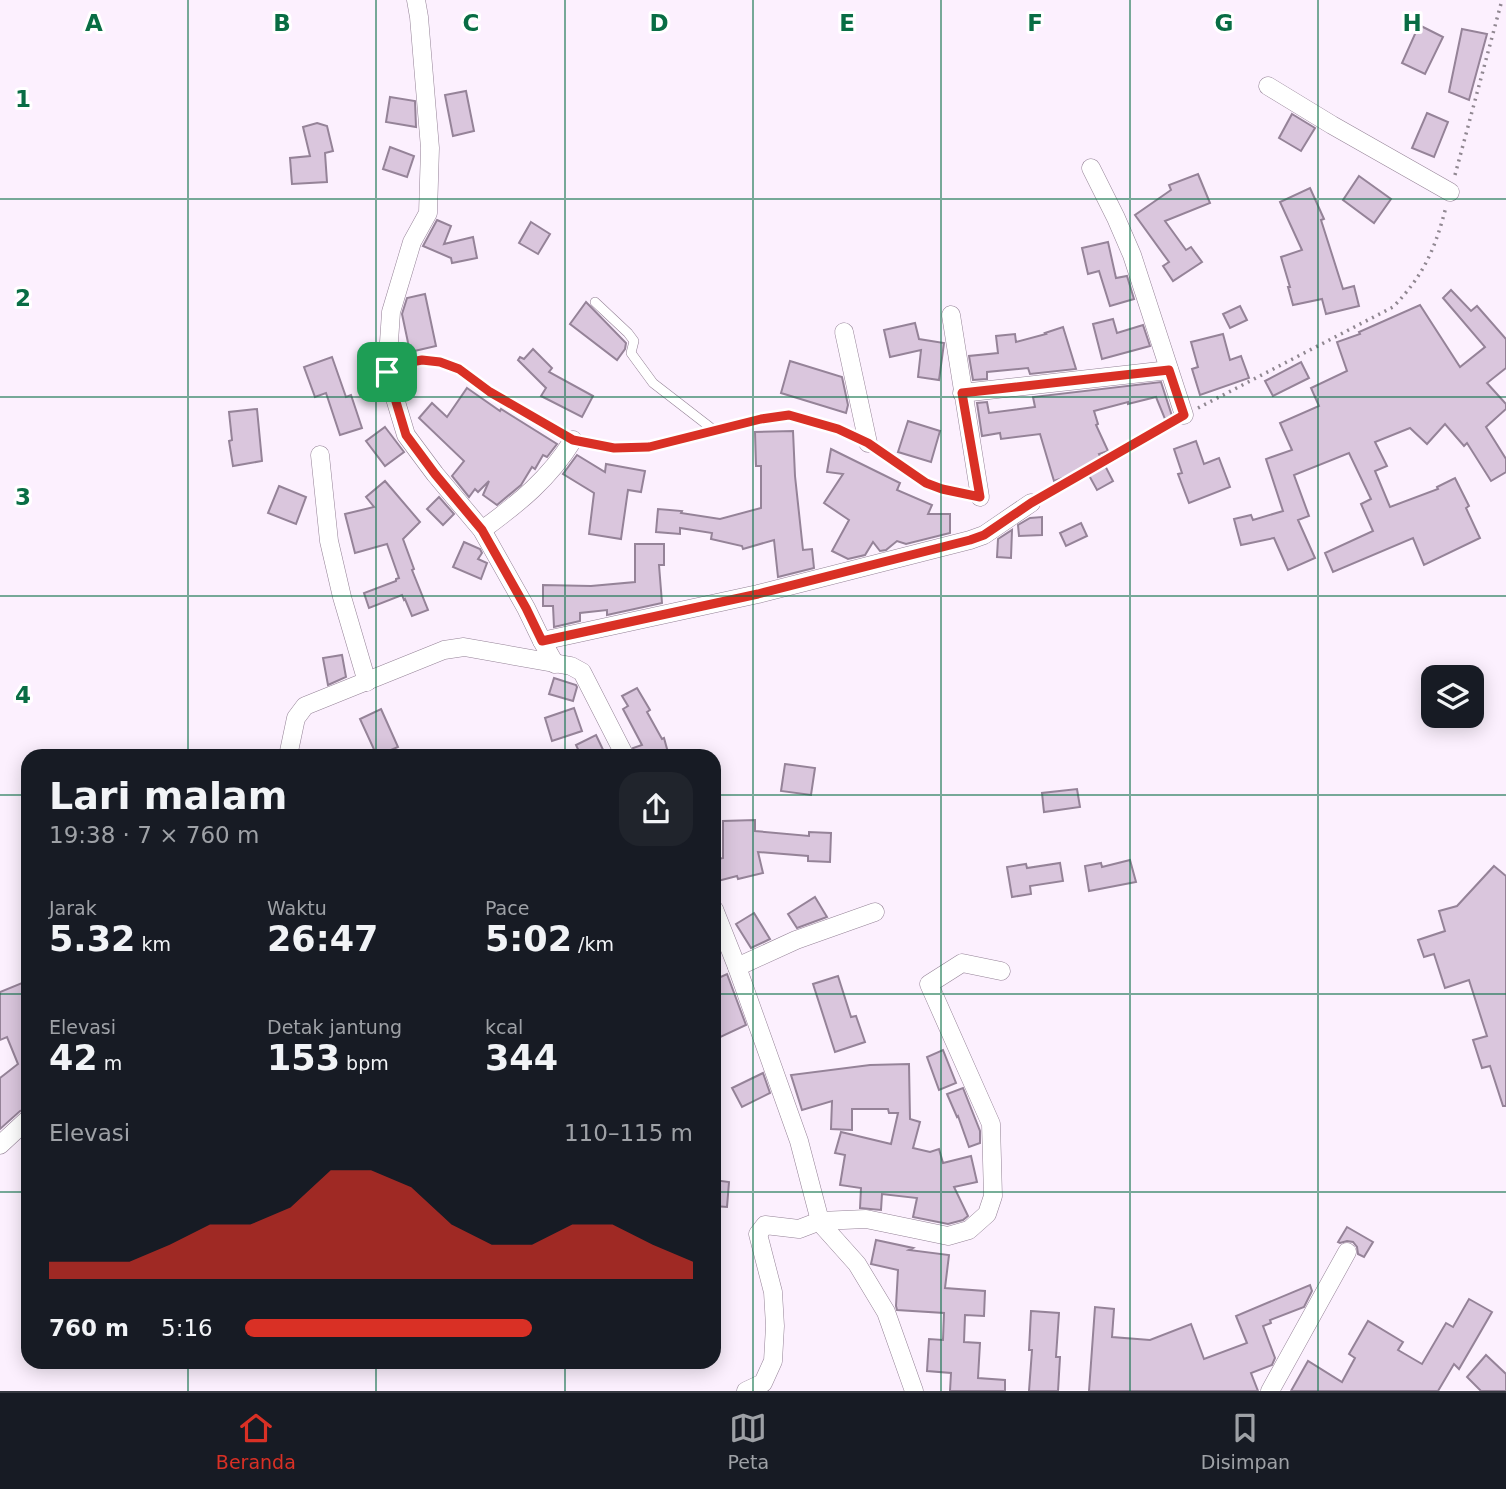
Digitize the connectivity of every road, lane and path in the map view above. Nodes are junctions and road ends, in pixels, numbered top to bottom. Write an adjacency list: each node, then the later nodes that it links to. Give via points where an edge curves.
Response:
1 (416, 0): 10 (street, via 430,148 428,213 412,242 391,312)
2 (1502, 0): 5 (path)
3 (1268, 86): 5 (street)
4 (1091, 168): 9 (street, via 1132,255)
5 (1450, 192): 12 (path, via 1438,238 1423,269 1393,307)
6 (595, 302): 13 (lane, via 634,341 631,353 653,383)
7 (951, 315): 11 (street)
8 (844, 332): 15 (street)
9 (1169, 370): 11 (street); 12 (street)
10 (387, 372): 14 (path, via 406,363 440,362 459,369); 19 (street, via 406,435)
11 (962, 393): 17 (street)
12 (1184, 415): 18 (path)
13 (715, 431): 14 (path, via 649,447 614,448); 15 (path, via 789,415)
14 (573, 440): 19 (street, via 538,486)
15 (868, 443): 17 (path, via 926,483)
16 (320, 455): 22 (street, via 329,541)
17 (980, 497)
18 (1031, 503): 20 (street, via 970,540 758,594)
19 (482, 530): 20 (street)
20 (542, 641): 21 (street)
21 (555, 664): 22 (street, via 464,648 443,650); 24 (street, via 582,673)
22 (367, 682): 23 (street, via 305,706 296,718)
23 (289, 749)
24 (621, 749)
25 (874, 912): 27 (street)
26 (721, 927): 27 (street)
27 (737, 967): 31 (street, via 799,1141)
28 (1001, 971): 31 (street, via 962,963 929,984 991,1124 993,1196 986,1214 968,1230 948,1236 866,1219)
29 (21, 1126): 30 (street)
30 (0, 1145)
31 (820, 1221): 33 (street, via 799,1229 765,1224 758,1234 773,1292 773,1361 763,1383); 34 (street, via 857,1264 886,1312)
32 (1347, 1251): 35 (street)
33 (746, 1391)
34 (914, 1391)
35 (1270, 1391)

